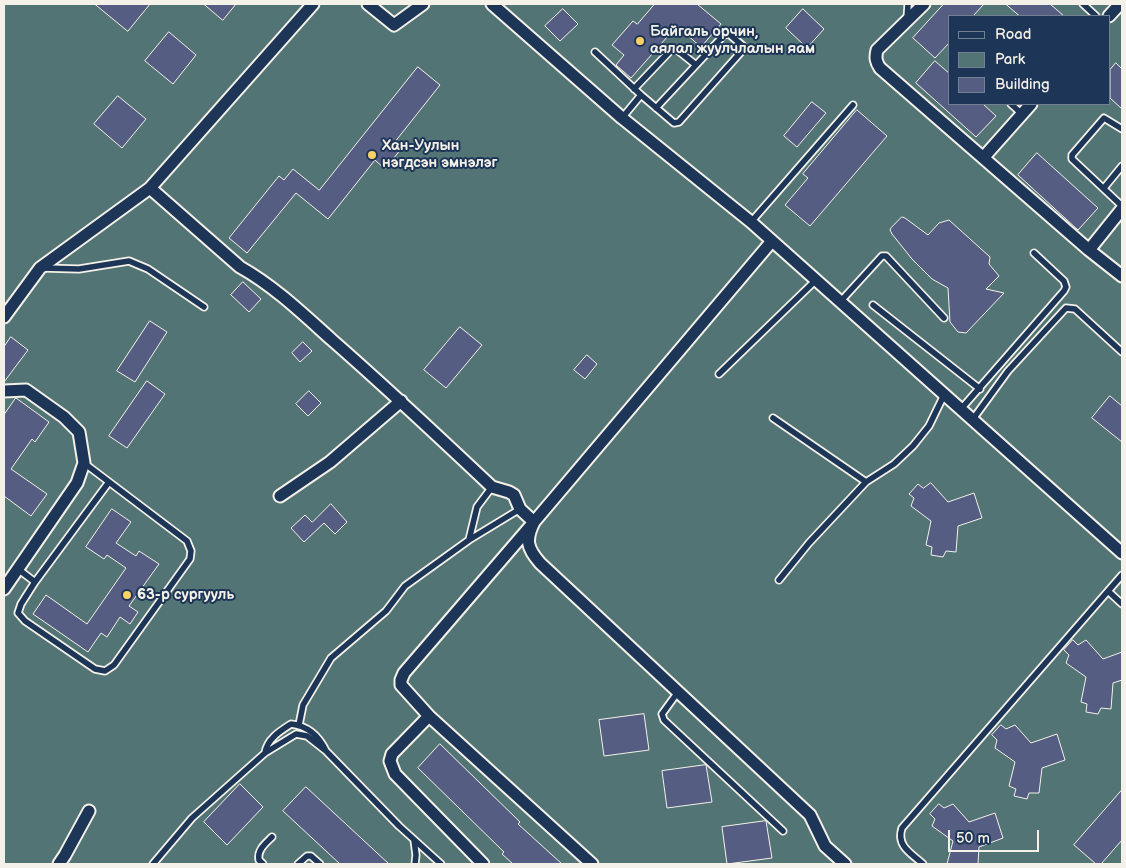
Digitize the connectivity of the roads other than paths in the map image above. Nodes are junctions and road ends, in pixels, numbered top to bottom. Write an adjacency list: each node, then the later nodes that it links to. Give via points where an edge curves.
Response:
1 (313, 4): 25 (street)
2 (368, 4): 3 (street, via 394,25)
3 (423, 4)
4 (492, 4): 21 (street)
5 (908, 4): 11 (lane)
6 (924, 4): 11 (street)
7 (1084, 4): 9 (lane)
8 (1120, 4): 10 (street)
9 (1095, 15)
10 (1110, 15)
11 (907, 22): 23 (street, via 877,50 876,62)
12 (595, 52): 14 (lane)
13 (696, 65): 14 (lane, via 676,49 671,50); 19 (lane); 19 (lane, via 724,35 729,34 742,46 741,52 679,122 674,123)
14 (634, 89): 15 (lane)
15 (641, 95): 19 (lane); 21 (lane)
16 (853, 105): 28 (lane)
17 (1012, 105): 20 (lane)
18 (1030, 105): 20 (street)
19 (656, 108)
20 (1022, 114): 23 (street)
21 (622, 118): 28 (street)
22 (1122, 130): 26 (lane, via 1104,118 1072,155 1075,163)
23 (983, 158): 30 (street)
24 (1122, 166): 26 (lane)
25 (150, 188): 32 (street); 45 (street, via 240,267 282,296)
26 (1104, 188): 27 (lane)
27 (1122, 208): 30 (street)
28 (751, 222): 29 (street)
29 (772, 242): 34 (street); 55 (street)
30 (1089, 250): 33 (street)
31 (1034, 253): 42 (lane, via 1064,281 1066,287)
32 (40, 268): 37 (lane, via 79,268 129,261 148,269); 38 (street)
33 (1121, 273)
34 (816, 280): 35 (street); 41 (lane)
35 (840, 302): 39 (lane, via 882,256 886,256); 44 (street)
36 (872, 305): 42 (lane)
37 (204, 307)
38 (4, 317)
39 (944, 318)
40 (1122, 352): 48 (lane, via 1075,310 1066,308 1008,371)
41 (719, 374)
42 (980, 389): 46 (lane)
43 (4, 392): 49 (street, via 26,390 64,417 79,432)
44 (944, 395): 46 (street); 51 (lane, via 929,426 913,446 894,464)
45 (401, 401): 52 (street); 53 (street, via 330,462)
46 (961, 409): 48 (street)
47 (773, 418): 51 (lane)
48 (973, 419): 57 (street)
49 (84, 463): 50 (lane); 58 (street, via 77,483)
50 (109, 482): 61 (lane); 61 (lane, via 186,541 192,551 190,559 114,665 104,671 95,669 25,621 18,613)
51 (866, 482): 60 (lane, via 809,543)
52 (492, 487): 54 (street, via 514,495); 56 (lane, via 478,507)
53 (280, 496)
54 (520, 509): 55 (street); 56 (lane)
55 (534, 522): 65 (street, via 528,534 532,554); 66 (street, via 404,673 401,685)
56 (469, 540): 67 (lane, via 405,586 386,611 331,658 303,705)
57 (1122, 553)
58 (18, 569): 61 (lane); 62 (street)
59 (1122, 575): 63 (lane)
60 (780, 580)
61 (35, 582)
62 (4, 589)
63 (1108, 591): 64 (lane); 84 (lane, via 902,828 901,844)
64 (1122, 604)
65 (678, 692): 71 (lane, via 662,714 664,720); 83 (street, via 810,815 825,846)
66 (429, 716): 81 (street, via 392,754 390,761 395,774); 82 (street)
67 (299, 725): 68 (lane, via 308,728); 69 (lane, via 291,724 278,732 266,746)
68 (326, 751): 69 (lane, via 307,736 296,734); 73 (lane)
69 (265, 753): 75 (lane, via 192,818)
70 (89, 811): 74 (street)
71 (783, 831)
72 (272, 837): 76 (lane, via 258,855)
73 (414, 840): 79 (lane); 80 (lane)
74 (58, 864)
75 (153, 864)
76 (263, 864)
77 (298, 864): 78 (lane, via 307,856)
78 (320, 864)
79 (415, 864)
80 (441, 864)
81 (483, 864)
82 (592, 864)
83 (845, 864)
84 (923, 864)

